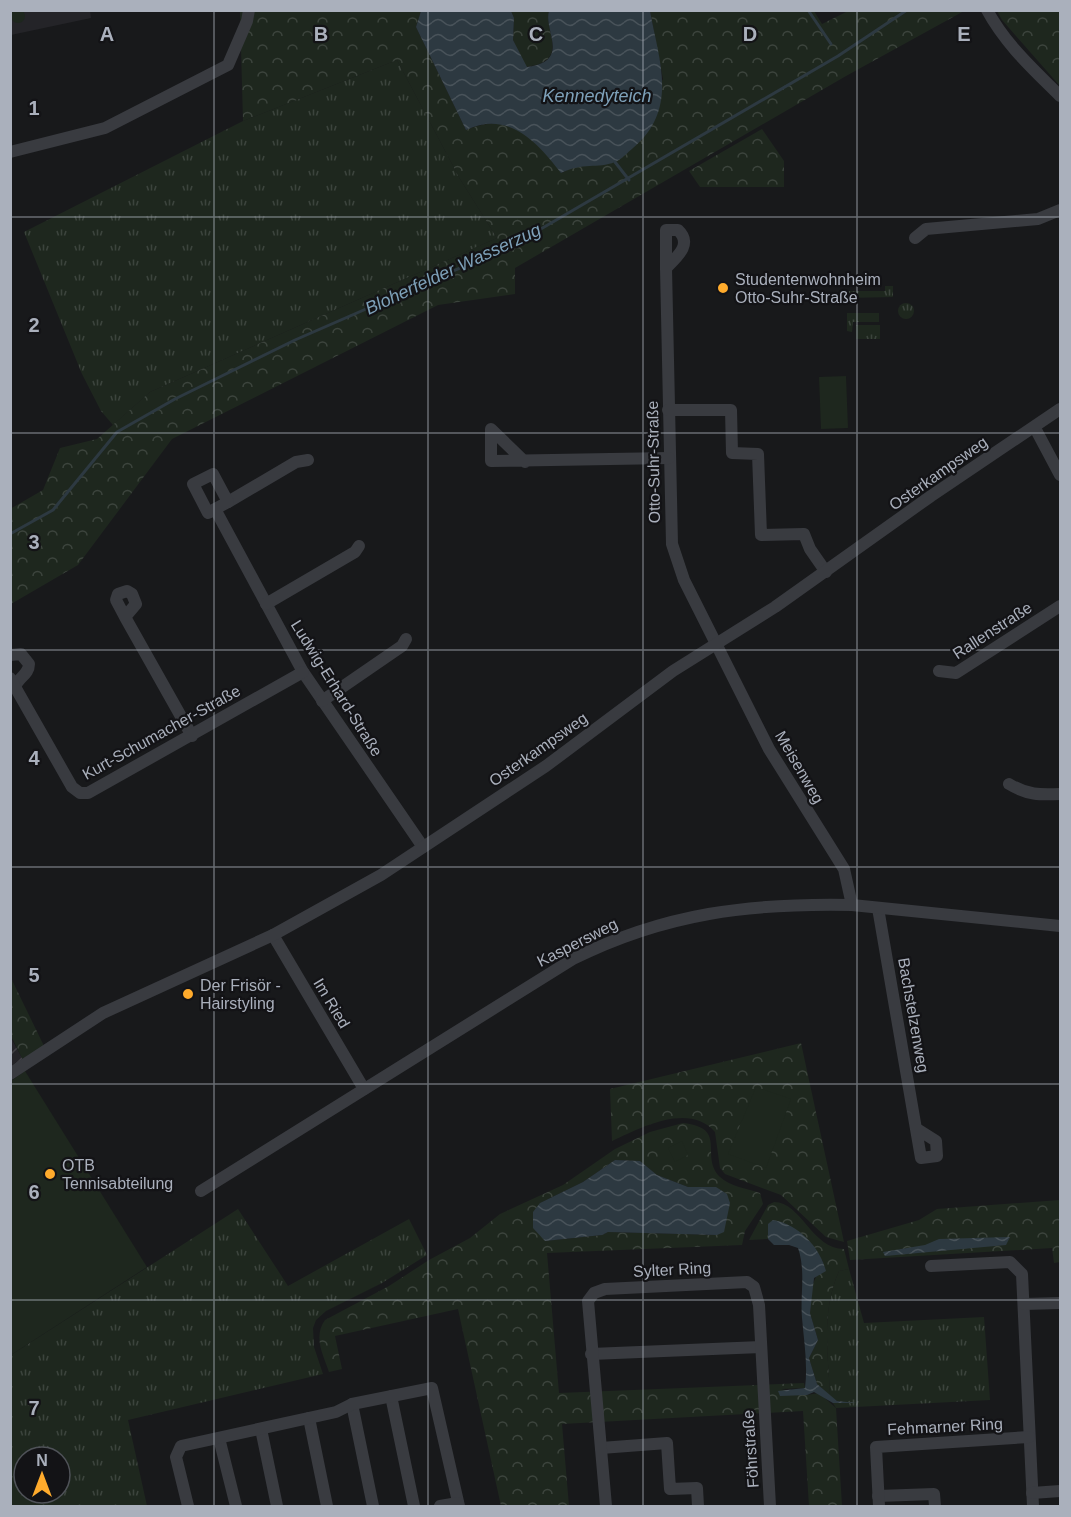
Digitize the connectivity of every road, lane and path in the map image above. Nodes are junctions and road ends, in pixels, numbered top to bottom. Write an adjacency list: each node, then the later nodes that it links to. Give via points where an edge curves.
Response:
1 (249, 10): 4 (street, via 228,65 105,128)
2 (987, 10): 3 (street, via 997,30 1021,59)
3 (1060, 96)
4 (10, 153)
5 (1060, 210): 6 (street, via 1038,219 926,229)
6 (915, 238)
7 (666, 268): 9 (street, Otto-Suhr-Straße)
8 (1060, 409): 10 (street, Osterkampsweg)
9 (668, 410): 11 (street, Otto-Suhr-Straße); 18 (street, via 731,410 732,453 758,454 761,535 804,534)
10 (1035, 428): 14 (street); 18 (street, Osterkampsweg)
11 (669, 458): 13 (street); 23 (street, Otto-Suhr-Straße, via 674,555)
12 (308, 460): 15 (street, via 296,462)
13 (525, 462)
14 (1060, 475)
15 (228, 502): 16 (street); 16 (street, Ludwig-Erhard-Straße, via 213,474 194,484 208,513)
16 (215, 509): 19 (street, Ludwig-Erhard-Straße)
17 (359, 546): 19 (street)
18 (826, 572): 23 (street, Osterkampsweg)
19 (266, 604): 26 (street, Ludwig-Erhard-Straße)
20 (1060, 606): 25 (street, Rallenstraße, via 957,673)
21 (125, 617): 29 (street)
22 (406, 639): 28 (street, via 402,646)
23 (717, 645): 32 (street, Osterkampsweg, via 673,671 546,766); 33 (street, Meisenweg, via 769,749 844,869)
24 (10, 656): 27 (street, Kurt-Schumacher-Straße, via 21,654 29,664 27,672)
25 (939, 671)
26 (303, 672): 28 (street, Ludwig-Erhard-Straße); 29 (street, Kurt-Schumacher-Straße)
27 (13, 683): 29 (street, Kurt-Schumacher-Straße, via 72,787 80,793 88,793)
28 (322, 701): 32 (street, Ludwig-Erhard-Straße)
29 (192, 736)
30 (1009, 784): 31 (street, via 1029,794)
31 (1060, 794)
32 (423, 847): 36 (street, Osterkampsweg, via 350,894)
33 (852, 905): 34 (street, Kaspersweg); 38 (street, Kaspersweg, via 758,906 704,913 608,941)
34 (878, 908): 35 (street, Kaspersweg); 39 (street, Bachstelzenweg)
35 (1060, 926)
36 (273, 935): 37 (street, Osterkampsweg, via 103,1013); 38 (street, Im Ried)
37 (10, 1074)
38 (364, 1089): 40 (street, Kaspersweg)
39 (917, 1129)
40 (201, 1191)
41 (931, 1266): 43 (street, via 1010,1262 1022,1274)
42 (1060, 1303): 43 (street)
43 (1024, 1304): 51 (street)
44 (761, 1347): 45 (street); 45 (street, Sylter Ring, via 757,1295 747,1282 606,1289 594,1293 587,1310); 46 (street, Sylter Ring)
45 (591, 1354): 53 (street, Sylter Ring)
46 (763, 1389): 67 (street, Föhrstraße)
47 (391, 1396): 48 (street); 57 (street, via 432,1388); 63 (street)
48 (352, 1404): 49 (street); 62 (street)
49 (309, 1418): 50 (street); 61 (street)
50 (261, 1429): 52 (street); 60 (street)
51 (1029, 1437): 55 (street); 56 (street, Fehmarner Ring, via 876,1447)
52 (219, 1438): 58 (street, via 182,1446 176,1456); 59 (street)
53 (600, 1448): 65 (street, Sylter Ring); 66 (street, via 667,1443 670,1489 697,1488)
54 (1060, 1491): 55 (street)
55 (1032, 1493): 69 (street)
56 (878, 1501): 68 (street, Fehmarner Ring, via 934,1494)
57 (458, 1505): 64 (street)
58 (188, 1506)
59 (236, 1506)
60 (277, 1506)
61 (327, 1506)
62 (373, 1506)
63 (414, 1506)
64 (440, 1506)
65 (606, 1506)
66 (698, 1506)
67 (770, 1506)
68 (935, 1506)
69 (1033, 1506)

